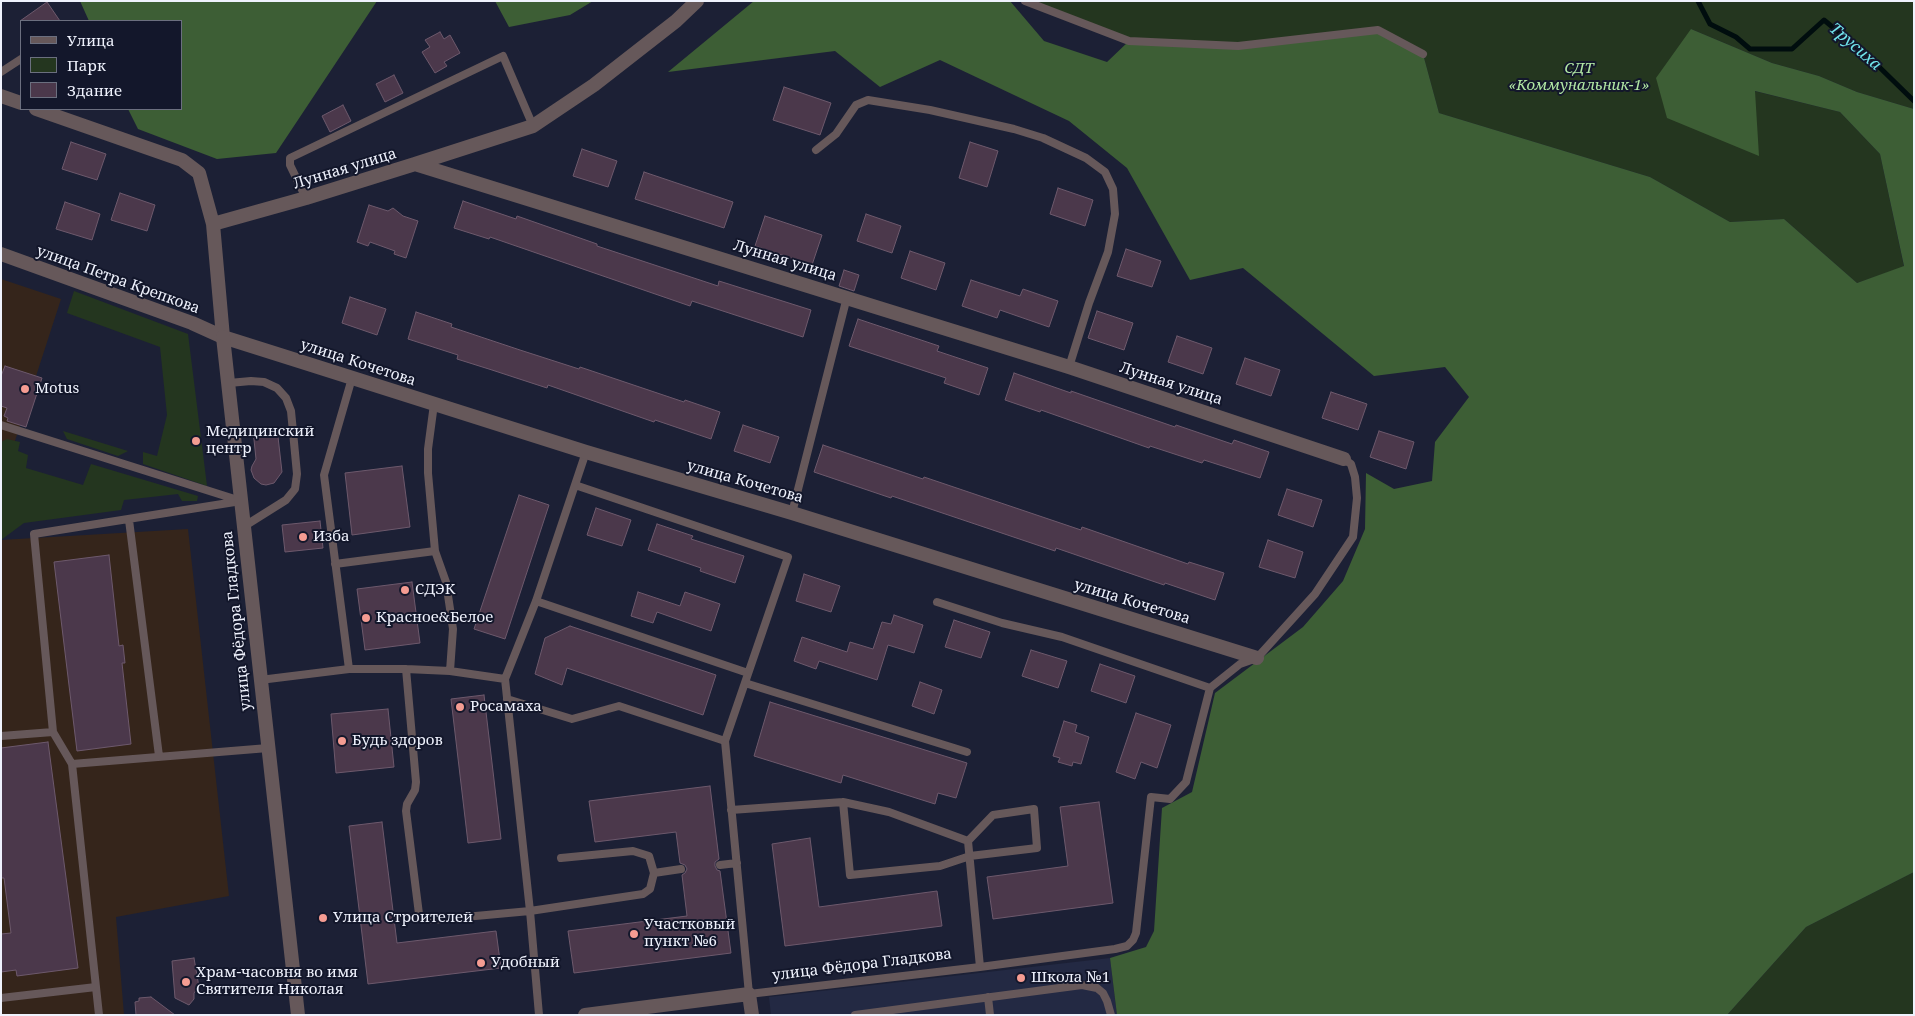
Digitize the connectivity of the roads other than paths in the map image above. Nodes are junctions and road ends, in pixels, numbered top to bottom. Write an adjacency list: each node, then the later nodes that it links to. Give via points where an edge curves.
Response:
1 (697, 1): 9 (street, via 594,85)
2 (1024, 1): 3 (lane, via 1129,41 1238,46 1378,30)
3 (1423, 54)
4 (20, 60): 5 (lane)
5 (1, 72)
6 (1, 96): 7 (street)
7 (20, 104)
8 (39, 110): 13 (street, улица Фёдора Гладкова, via 182,160 199,172)
9 (533, 126): 11 (street); 12 (lane, via 503,56 290,158 290,165)
10 (816, 150): 17 (lane, via 836,134 856,104 868,100 1014,129 1086,158 1105,172 1113,189 1115,214 1108,252)
11 (415, 164): 12 (street, Лунная улица); 15 (street, Лунная улица)
12 (306, 198): 13 (street, Лунная улица)
13 (213, 224): 16 (street, улица Фёдора Гладкова)
14 (1, 254): 16 (street, улица Петра Крепкова)
15 (848, 297): 17 (street, Лунная улица); 26 (lane)
16 (223, 337): 18 (street, улица Кочетова); 19 (street, улица Фёдора Гладкова)
17 (1069, 367): 23 (street, Лунная улица)
18 (352, 378): 20 (street, улица Кочетова); 30 (lane, via 324,475)
19 (229, 383): 25 (street, улица Фёдора Гладкова); 28 (lane, via 264,382 277,388 286,398 291,411 298,474 295,489 286,500)
20 (434, 404): 22 (street, улица Кочетова); 29 (lane, via 428,449)
21 (1, 425): 25 (lane)
22 (586, 452): 24 (lane); 26 (street, улица Кочетова)
23 (1344, 459): 33 (lane, via 1351,464 1355,478 1357,498 1353,537 1315,594)
24 (575, 485): 31 (lane); 37 (lane, via 788,557)
25 (241, 501): 27 (lane); 28 (street, улица Фёдора Гладкова)
26 (792, 513): 33 (street, улица Кочетова)
27 (129, 520): 43 (lane, via 34,534); 48 (lane)
28 (243, 527): 39 (street, улица Фёдора Гладкова)
29 (435, 551): 30 (lane); 36 (lane, via 446,582 453,629)
30 (335, 564): 34 (lane)
31 (536, 601): 37 (lane); 38 (lane)
32 (937, 602): 41 (lane, via 1002,623 1062,637)
33 (1257, 658): 41 (lane, via 1240,664)
34 (349, 669): 35 (lane); 39 (lane)
35 (406, 669): 36 (lane); 59 (lane, via 416,782 406,811 418,914 432,920)
36 (450, 671): 38 (lane)
37 (748, 673): 40 (lane)
38 (505, 679): 42 (lane)
39 (260, 680): 46 (street, улица Фёдора Гладкова)
40 (745, 683): 45 (lane); 47 (lane)
41 (1210, 688): 60 (lane, улица Фёдора Гладкова, via 1186,782 1170,799 1152,797 1133,940 1127,946 1115,949)
42 (507, 699): 45 (lane, via 572,719 619,706); 59 (lane)
43 (52, 732): 44 (lane); 49 (lane)
44 (1, 736)
45 (725, 741): 51 (lane)
46 (268, 748): 48 (lane); 66 (street, улица Фёдора Гладкова)
47 (967, 752)
48 (158, 756): 49 (lane)
49 (72, 764): 61 (lane)
50 (843, 802): 51 (lane); 52 (lane, via 889,812); 53 (lane, via 850,875 940,866)
51 (731, 810): 55 (lane)
52 (968, 841): 53 (lane); 53 (lane, via 993,815 1034,809 1038,848)
53 (970, 856): 60 (lane)
54 (561, 858): 58 (lane, via 633,851 649,856)
55 (737, 863): 56 (lane); 62 (lane)
56 (720, 865)
57 (681, 869): 58 (lane)
58 (654, 873): 59 (lane, via 650,889 643,894)
59 (530, 911): 67 (lane)
60 (980, 967): 62 (lane, улица Фёдора Гладкова)
61 (96, 987): 64 (lane); 65 (lane)
62 (749, 994): 68 (street, улица Фёдора Гладкова); 69 (street)
63 (988, 997): 70 (lane); 71 (lane); 72 (lane, via 1091,986 1103,993)
64 (1, 998)
65 (99, 1015)
66 (298, 1015)
67 (539, 1015)
68 (585, 1015)
69 (752, 1015)
70 (855, 1015)
71 (990, 1015)
72 (1111, 1015)

